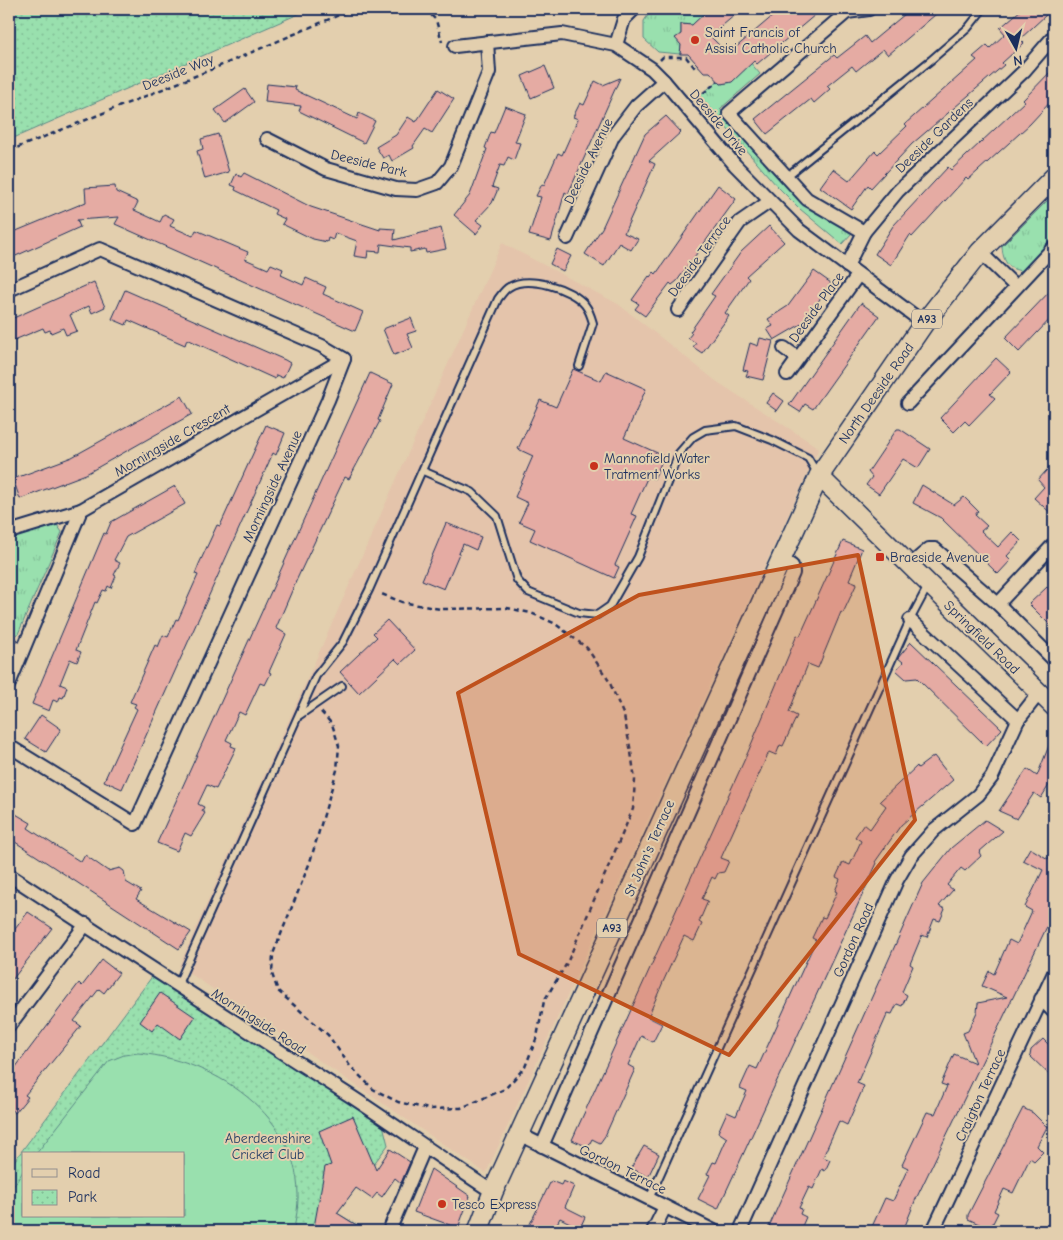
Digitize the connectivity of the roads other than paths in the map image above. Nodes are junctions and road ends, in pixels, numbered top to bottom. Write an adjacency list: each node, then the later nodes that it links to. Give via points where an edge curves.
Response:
1 (634, 9): 7 (street, via 624,19)
2 (869, 9): 4 (street)
3 (984, 9): 11 (lane, via 968,28 931,60)
4 (845, 10): 11 (street, via 729,113)
5 (1054, 36): 14 (street, Deeside Gardens, via 1024,71 898,191)
6 (487, 42): 7 (street, Deeside Drive, via 562,34); 8 (street, Deeside Drive); 10 (street, Deeside Park, via 489,72 451,166 438,183 417,190 396,189 326,169)
7 (616, 45): 9 (street, Deeside Drive)
8 (450, 47)
9 (664, 81): 13 (street, Deeside Drive); 15 (street, Deeside Avenue, via 636,106 613,136)
10 (267, 139)
11 (786, 177): 14 (street, via 807,199)
12 (1054, 177): 17 (main road, North Deeside Road / A93)
13 (769, 202): 18 (street, Deeside Drive, via 799,230); 22 (street, Deeside Terrace, via 740,222)
14 (864, 232): 18 (street, Deeside Gardens)
15 (567, 238)
16 (1054, 247): 20 (street)
17 (980, 252): 20 (street); 23 (main road, North Deeside Road / A93)
18 (847, 266): 19 (street, Deeside Drive)
19 (858, 275): 23 (street, Deeside Drive); 25 (street, Deeside Place)
20 (1016, 287): 29 (street)
21 (9, 290): 26 (street, via 100,249 322,346)
22 (678, 310)
23 (924, 323): 31 (main road, North Deeside Road / A93)
24 (784, 348): 25 (street, Deeside Place)
25 (798, 358): 28 (street, Deeside Place)
26 (344, 359): 32 (street, Morningside Crescent); 49 (street, Morningside Avenue, via 135,824)
27 (579, 366): 30 (lane, via 593,323 585,304 569,291 550,285 526,282 509,287 498,299)
28 (786, 374)
29 (908, 403)
30 (423, 471): 31 (lane, via 472,492 497,516 517,580 528,592 579,613 597,615 610,606 638,557 678,453 693,437 705,430 736,426 808,458); 47 (lane, via 343,642 316,676)
31 (819, 476): 35 (main road, St John's Terrace / A93); 36 (street, Springfield Road)
32 (80, 510): 33 (street, Morningside Crescent); 41 (street)
33 (9, 532)
34 (1054, 544): 38 (street)
35 (780, 558): 57 (main road, St John's Terrace / A93); 58 (street, St John's Terrace, via 792,566 793,572)
36 (910, 566): 37 (street, Springfield Road); 38 (street, via 929,549 935,549)
37 (928, 585): 39 (lane); 45 (street, Springfield Road)
38 (998, 604): 42 (street)
39 (910, 620): 48 (street); 61 (lane)
40 (9, 643): 41 (street)
41 (22, 652): 43 (street)
42 (1054, 660)
43 (9, 684)
44 (342, 686): 47 (lane)
45 (1039, 692): 46 (street, Springfield Road); 48 (street, Gordon Road)
46 (1054, 707)
47 (300, 715): 53 (lane)
48 (1018, 720): 67 (street, Gordon Road, via 992,778 978,795 934,830 911,856 896,880)
49 (9, 746)
50 (9, 875): 51 (street, Morningside Road)
51 (86, 924): 53 (street, Morningside Road); 56 (street)
52 (1054, 973): 54 (street, Craigton Terrace)
53 (178, 984): 59 (street, Morningside Road, via 224,1018)
54 (1041, 999): 55 (street); 68 (street, Craigton Terrace)
55 (1054, 1012)
56 (9, 1026)
57 (519, 1134): 58 (street, Gordon Terrace); 60 (main road, St John's Terrace / A93)
58 (542, 1146): 61 (street, Gordon Terrace)
59 (425, 1147): 60 (street, Morningside Road); 63 (street)
60 (493, 1192): 64 (main road, A93)
61 (649, 1199): 62 (street, Gordon Terrace)
62 (665, 1207): 65 (street); 66 (street, Gordon Terrace)
63 (389, 1231)
64 (478, 1231)
65 (653, 1231)
66 (714, 1231)
67 (740, 1231)
68 (933, 1231)

